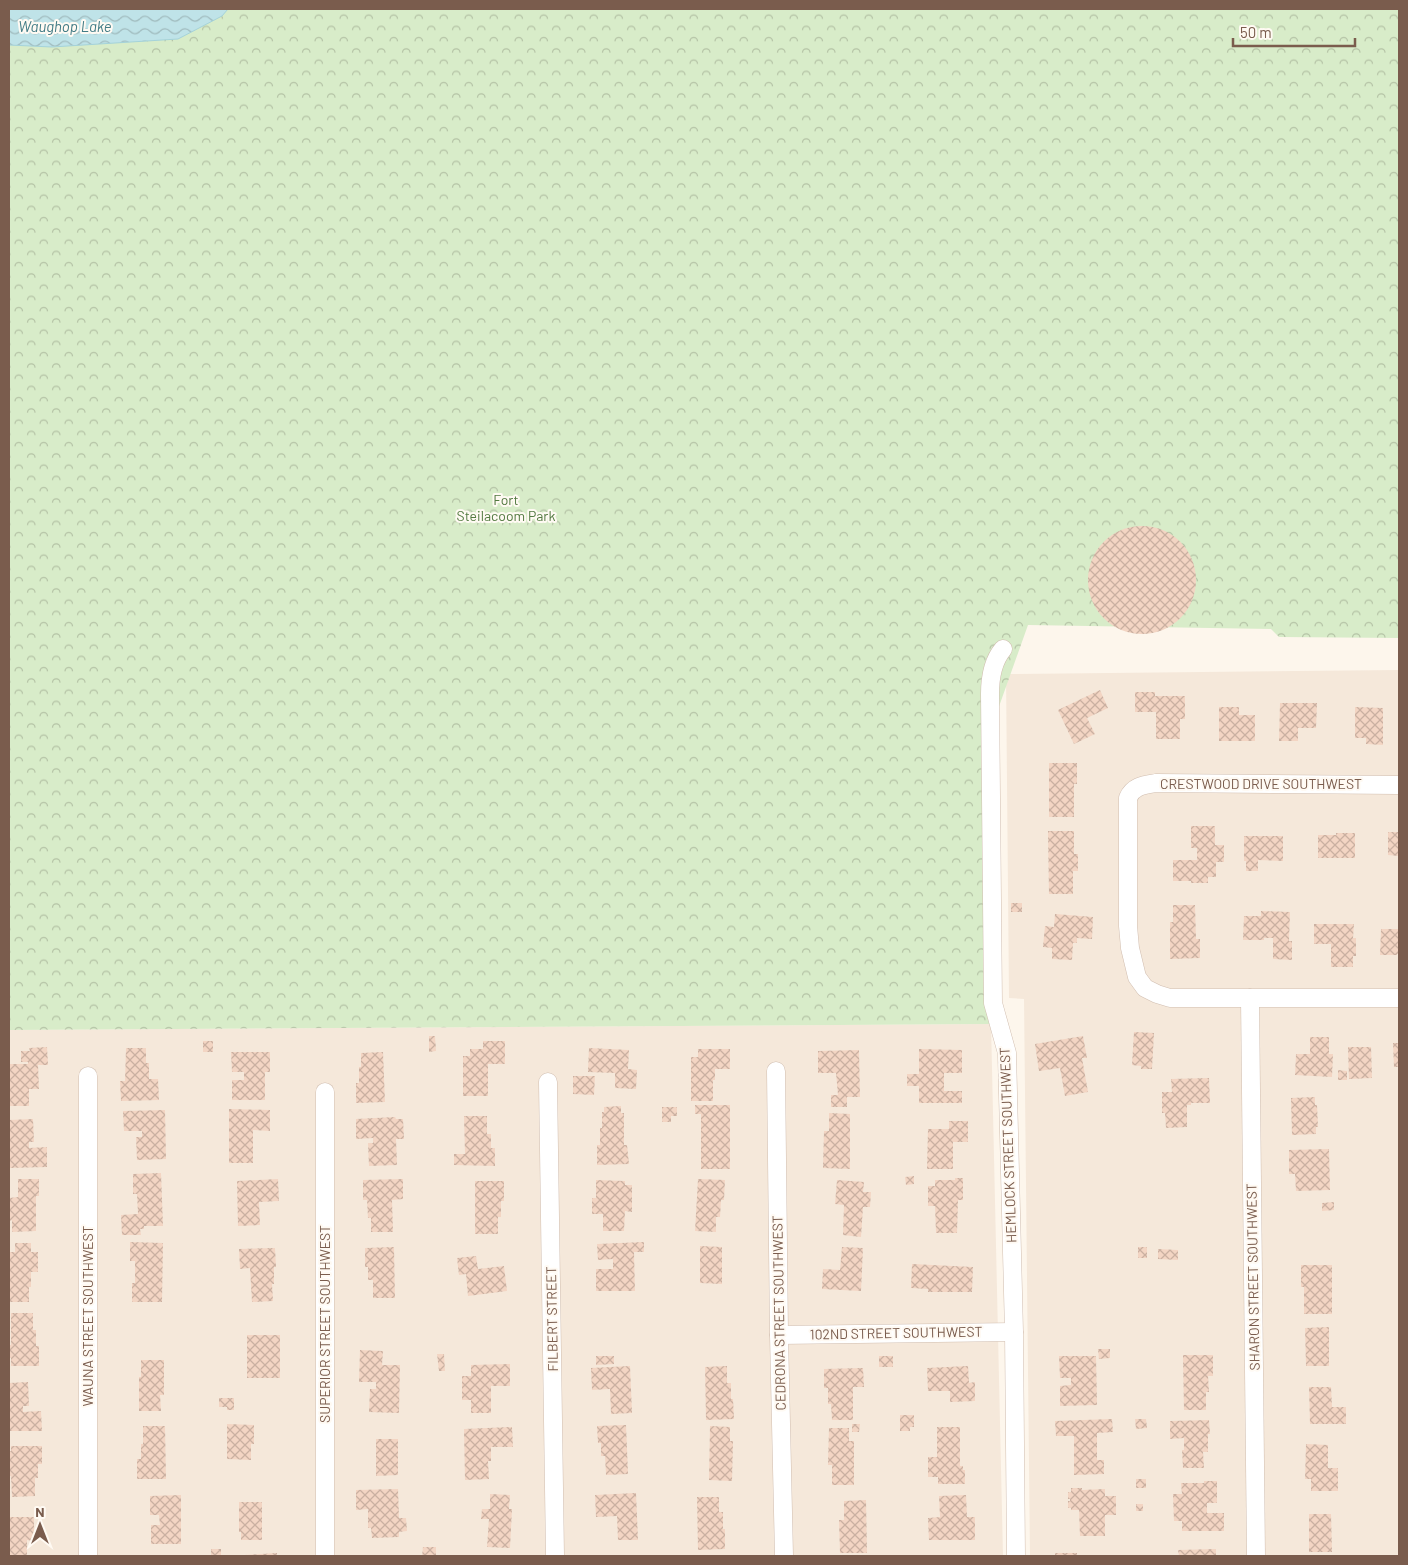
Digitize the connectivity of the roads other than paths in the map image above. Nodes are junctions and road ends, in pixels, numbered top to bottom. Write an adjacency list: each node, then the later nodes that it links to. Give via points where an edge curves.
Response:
1 (1003, 649): 9 (street, HEMLOCK STREET SOUTHWEST, via 993,667 990,694 993,1003 1007,1053)
2 (1399, 785): 3 (street, CRESTWOOD DRIVE SOUTHWEST, via 1156,783 1141,785 1130,793 1128,926 1137,977 1144,988 1170,998)
3 (1250, 998): 4 (street, CRESTWOOD DRIVE SOUTHWEST); 16 (street, SHARON STREET SOUTHWEST)
4 (1399, 998)
5 (776, 1071): 10 (street, CEDRONA STREET SOUTHWEST)
6 (88, 1076): 11 (street, WAUNA STREET SOUTHWEST)
7 (548, 1082): 13 (street, FILBERT STREET)
8 (326, 1092): 12 (street, SUPERIOR STREET SOUTHWEST)
9 (1014, 1332): 10 (street, 102ND STREET SOUTHWEST); 15 (street, HEMLOCK STREET SOUTHWEST)
10 (779, 1335): 14 (street, CEDRONA STREET SOUTHWEST)
11 (88, 1556)
12 (325, 1556)
13 (555, 1556)
14 (784, 1556)
15 (1016, 1556)
16 (1256, 1556)

